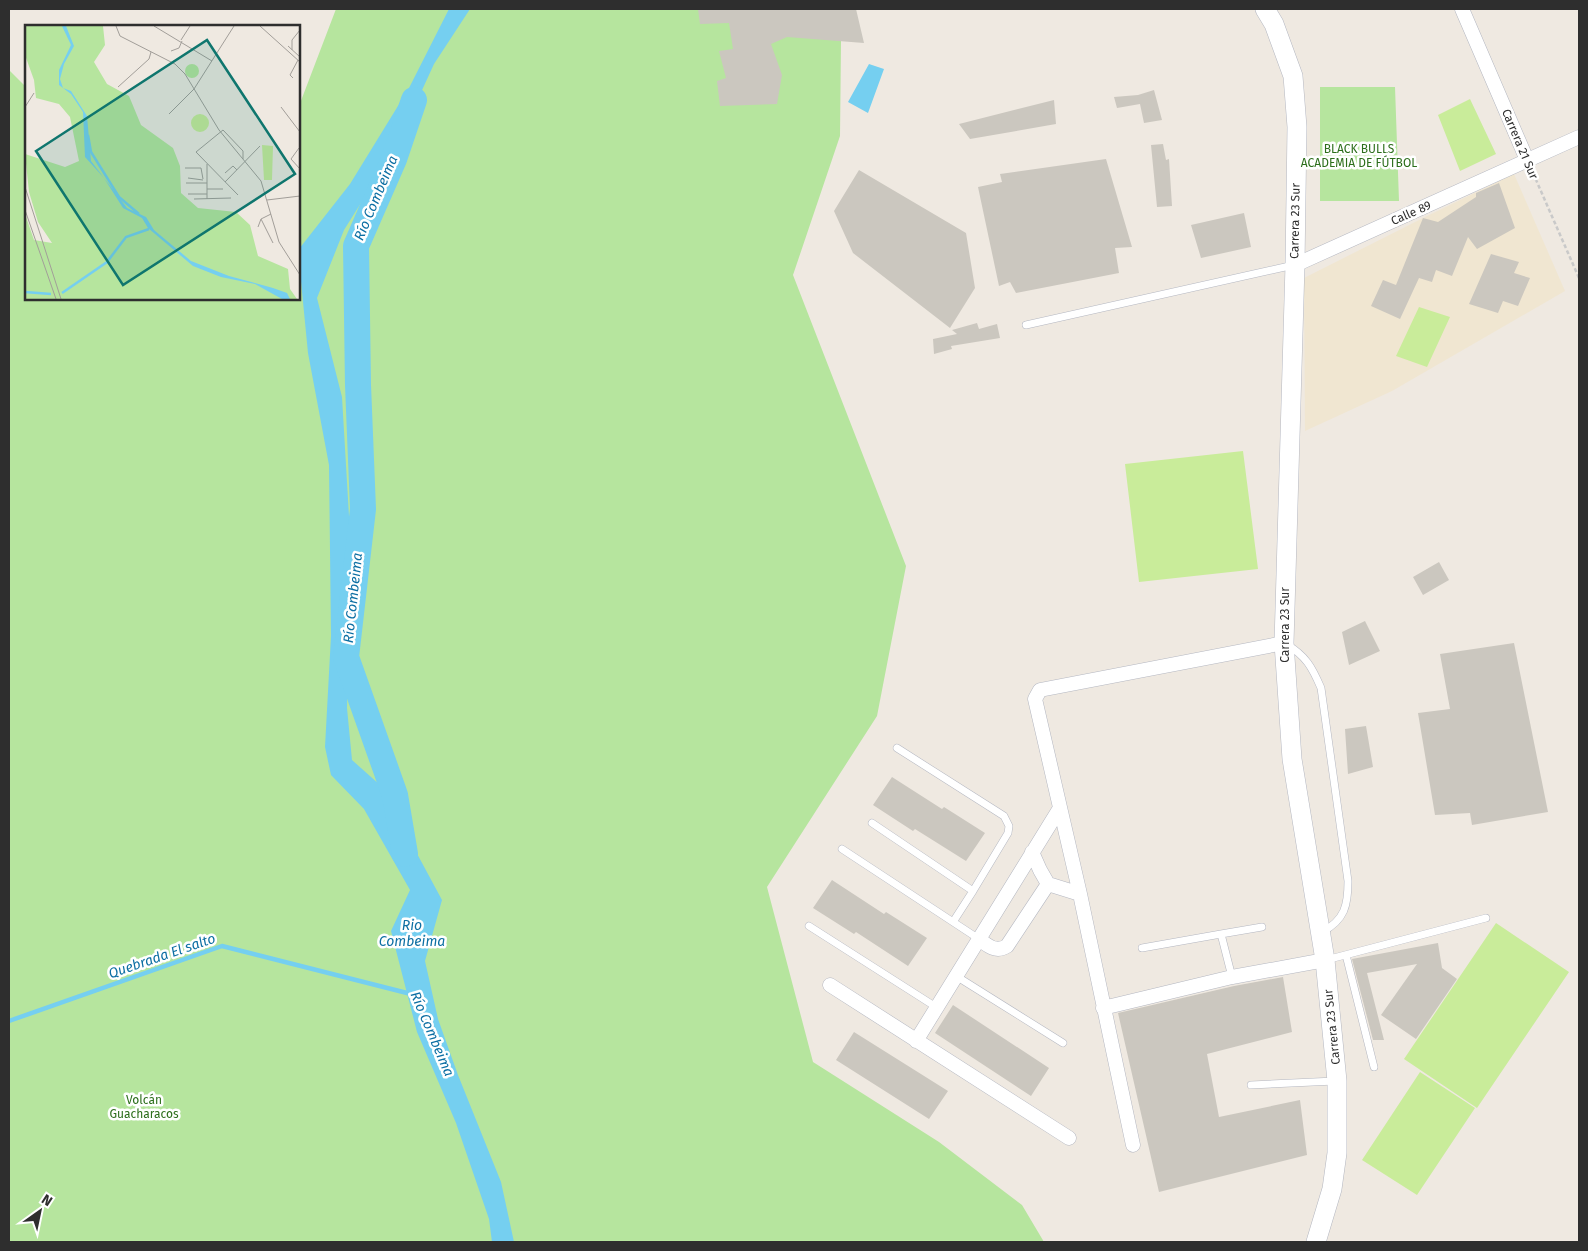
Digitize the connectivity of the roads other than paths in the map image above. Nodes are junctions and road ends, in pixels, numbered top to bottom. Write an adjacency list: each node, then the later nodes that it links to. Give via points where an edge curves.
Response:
1 (1265, 9): 5 (main road, Carrera 23 Sur, via 1274,24 1292,76 1297,127)
2 (1462, 9): 4 (street, Carrera 21 Sur)
3 (1579, 137): 4 (street, Calle 89)
4 (1527, 160): 5 (street, Calle 89)
5 (1295, 265): 6 (lane); 7 (main road, Carrera 23 Sur)
6 (1026, 324)
7 (1284, 643): 9 (street, via 1040,690 1035,699); 20 (main road, Carrera 23 Sur, via 1292,759); 20 (lane, via 1305,658 1321,688 1348,881 1348,895 1342,914 1335,925)
8 (897, 748): 14 (lane, via 1004,816 1009,826 1008,833)
9 (1060, 808): 12 (street); 15 (street)
10 (872, 824): 14 (lane)
11 (842, 849): 17 (lane)
12 (1032, 852): 13 (street); 22 (street)
13 (1048, 884): 15 (street); 22 (street, via 1007,946 996,950)
14 (973, 891): 17 (lane)
15 (1080, 894): 30 (street)
16 (1486, 918): 24 (lane)
17 (953, 922): 22 (lane)
18 (809, 926): 29 (lane)
19 (1262, 927): 21 (lane)
20 (1320, 933): 25 (main road, Carrera 23 Sur)
21 (1221, 934): 23 (lane); 27 (lane)
22 (978, 939): 26 (street)
23 (1142, 948)
24 (1346, 955): 25 (lane); 33 (lane)
25 (1325, 960): 27 (street); 34 (main road, Carrera 23 Sur)
26 (956, 976): 29 (street); 32 (lane)
27 (1232, 978): 30 (street)
28 (830, 985): 31 (street)
29 (936, 1008): 31 (street)
30 (1103, 1008): 37 (street)
31 (916, 1041): 36 (street)
32 (1063, 1043)
33 (1374, 1067)
34 (1337, 1081): 35 (lane); 38 (main road, Carrera 23 Sur, via 1332,1190)
35 (1251, 1085)
36 (1069, 1138)
37 (1133, 1145)
38 (1316, 1242)

